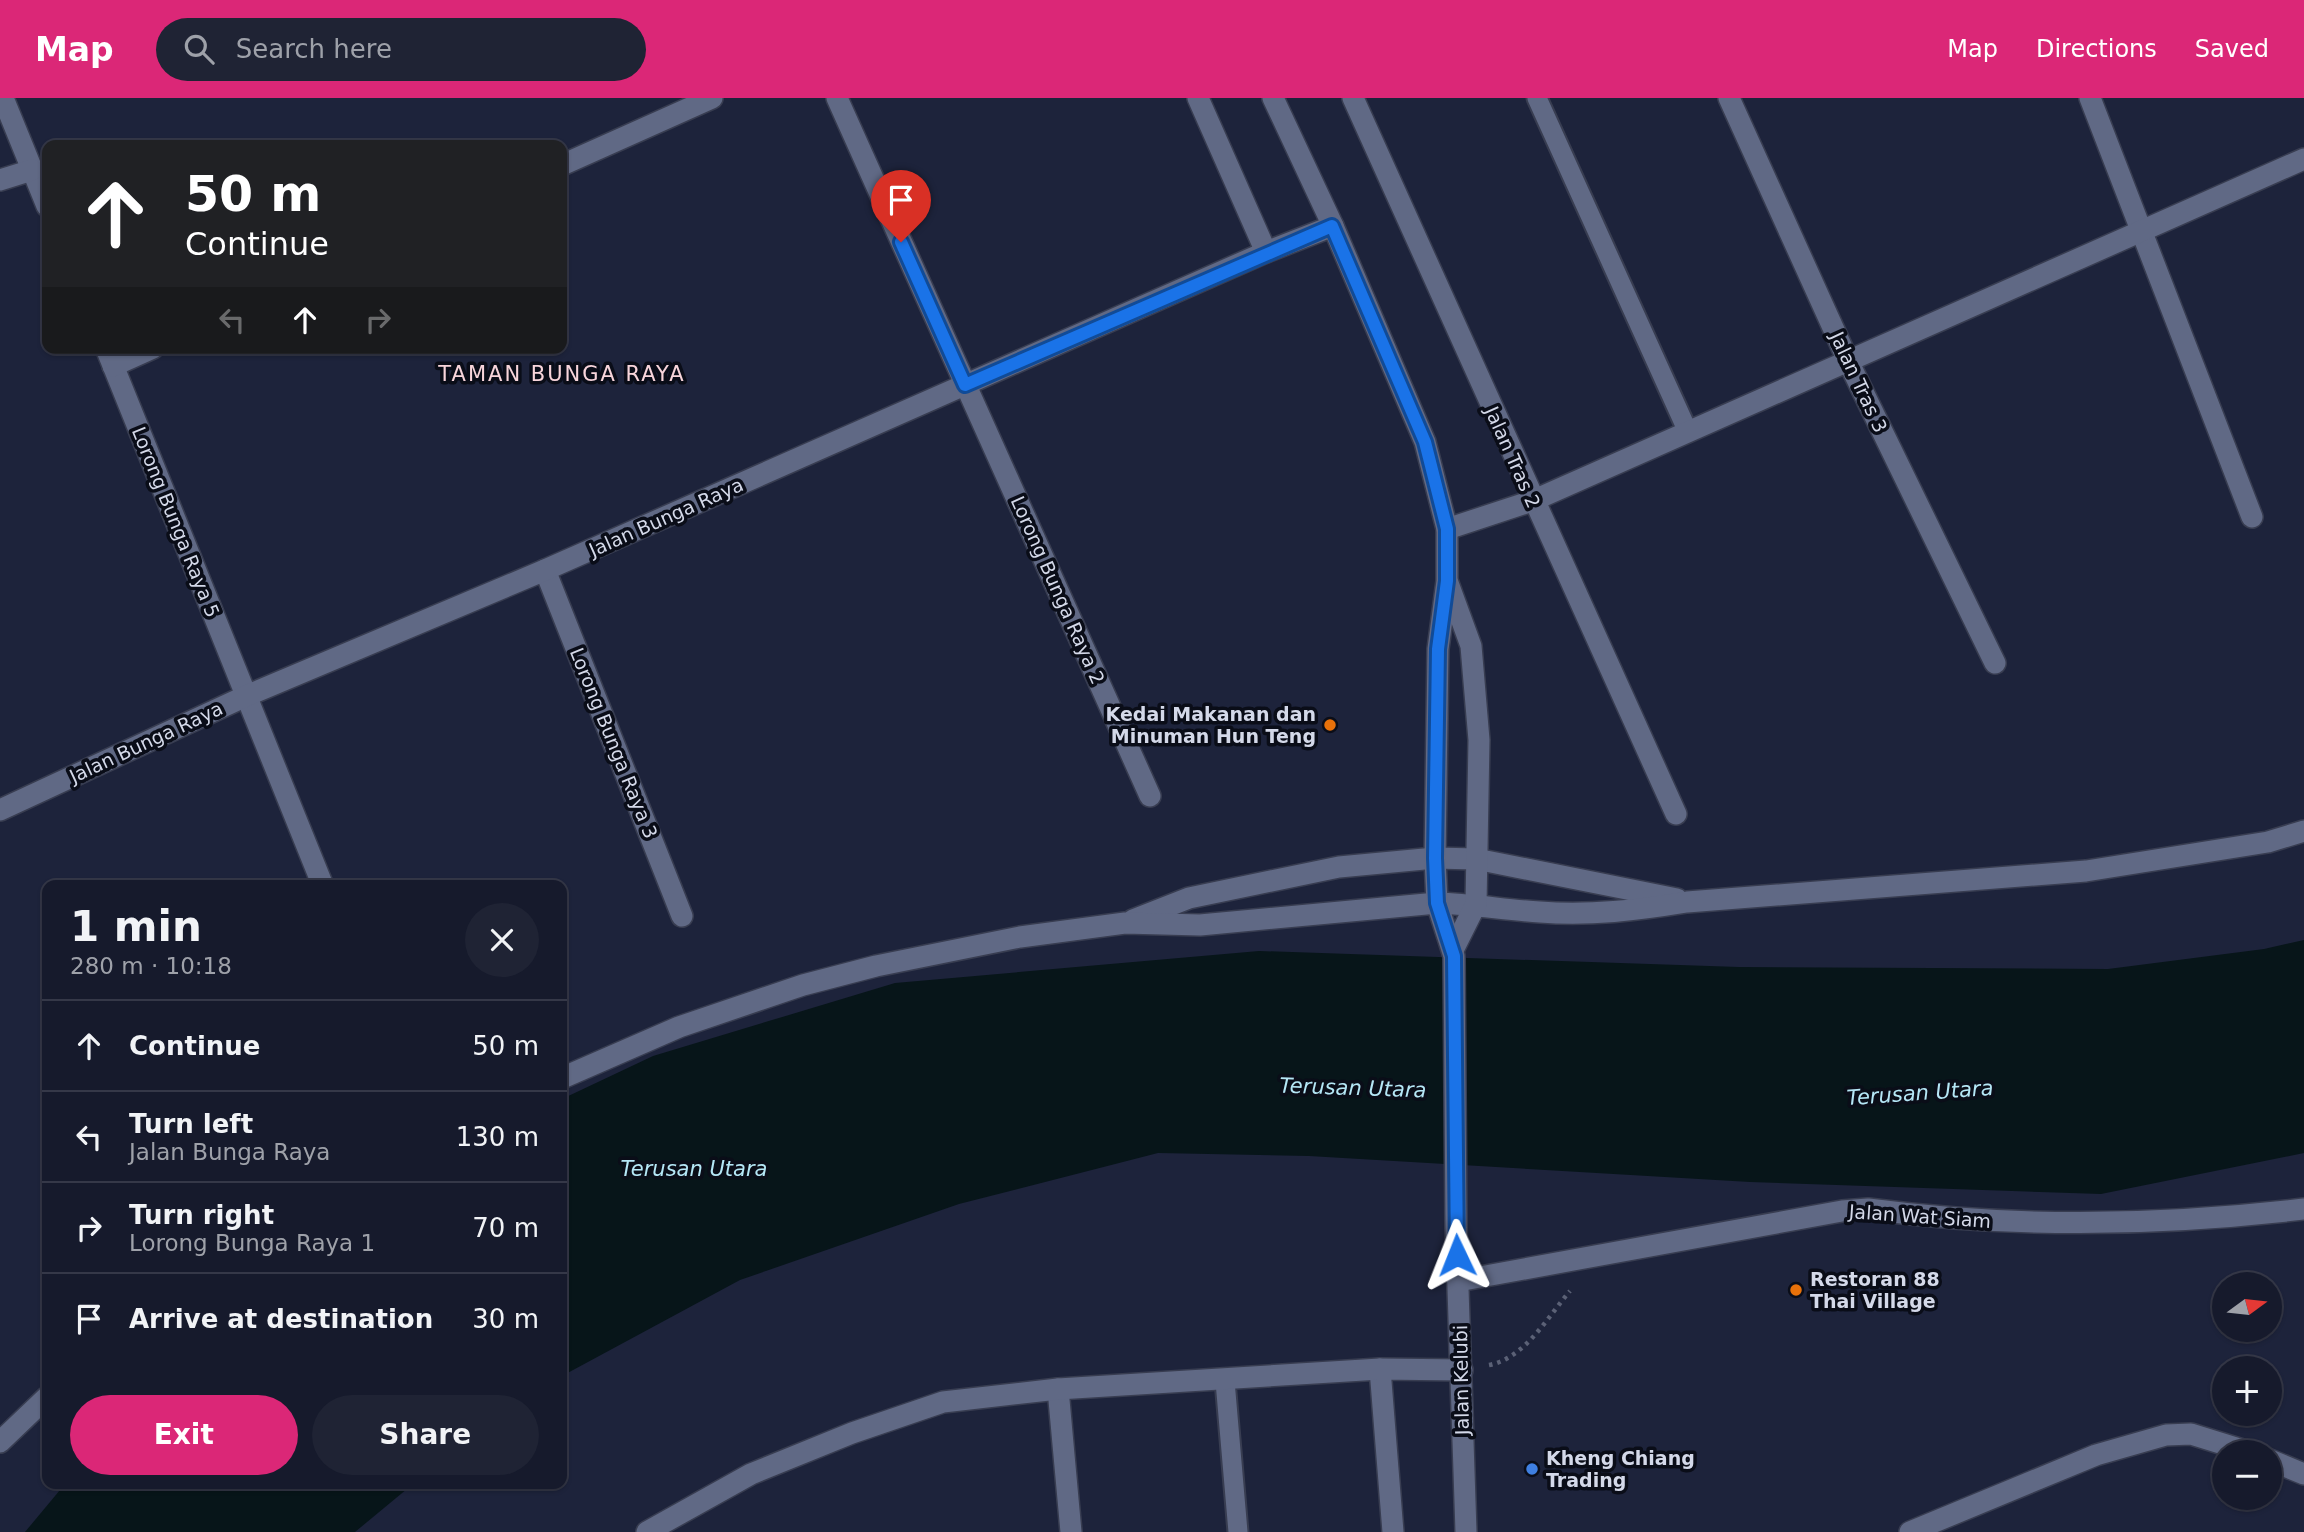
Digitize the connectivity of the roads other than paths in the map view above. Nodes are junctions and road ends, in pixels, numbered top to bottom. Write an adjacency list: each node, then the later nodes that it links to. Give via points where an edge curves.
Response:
1 (3, 98): 12 (street)
2 (712, 98): 11 (street)
3 (837, 98): 20 (street, Lorong Bunga Raya 2)
4 (1198, 98): 17 (street)
5 (1273, 98): 15 (street)
6 (1353, 98): 22 (street, Jalan Tras 2)
7 (1537, 98): 21 (lane)
8 (1729, 98): 19 (street, Jalan Tras 3)
9 (2090, 98): 16 (street)
10 (2304, 159): 16 (street)
11 (567, 163)
12 (32, 170): 13 (street); 14 (street)
13 (0, 180)
14 (42, 194)
15 (1332, 226): 17 (street, Jalan Bunga Raya); 24 (street, via 1425,442)
16 (2143, 231): 19 (street); 23 (street)
17 (1266, 252): 20 (street, Jalan Bunga Raya)
18 (110, 357): 28 (street, Lorong Bunga Raya 5)
19 (1849, 363): 21 (street); 27 (street, Jalan Tras 3)
20 (965, 385): 25 (street, Jalan Bunga Raya); 29 (street, Lorong Bunga Raya 2)
21 (1689, 432): 22 (street)
22 (1532, 501): 24 (street); 31 (street, Jalan Tras 2)
23 (2252, 517)
24 (1447, 529): 26 (street)
25 (545, 570): 28 (street, Jalan Bunga Raya); 39 (street, Lorong Bunga Raya 3)
26 (1447, 581): 33 (street, via 1438,649); 34 (street, via 1471,646 1479,740)
27 (1995, 663)
28 (246, 696): 30 (street, Jalan Bunga Raya); 35 (street, Lorong Bunga Raya 5)
29 (1150, 796)
30 (0, 810)
31 (1676, 814)
32 (2304, 831): 36 (street, via 2268,842 2086,871)
33 (1435, 858): 34 (street); 37 (street); 40 (street, via 1339,867 1189,898)
34 (1476, 859): 36 (street); 38 (street)
35 (321, 880)
36 (1687, 902): 38 (street, via 1587,914)
37 (1437, 903): 38 (street); 40 (street, via 1200,925); 41 (street)
38 (1476, 904): 41 (street)
39 (682, 916)
40 (1125, 923): 42 (street, via 1020,937 803,985 679,1027)
41 (1454, 952): 44 (street, Jalan Kelubi)
42 (567, 1076)
43 (2304, 1209): 44 (street, Jalan Wat Siam, via 2190,1219 2040,1224 1868,1209 1842,1211)
44 (1458, 1281): 46 (street, Jalan Kelubi)
45 (1380, 1369): 46 (street); 47 (street); 57 (street)
46 (1462, 1370): 58 (street, Jalan Kelubi)
47 (1225, 1381): 48 (street); 56 (lane)
48 (1058, 1389): 54 (street, via 943,1402 852,1433 751,1474); 55 (street)
49 (42, 1402): 51 (street)
50 (2212, 1441): 59 (street, via 2191,1434 2166,1435 2096,1455)
51 (0, 1442)
52 (2282, 1465): 53 (street)
53 (2304, 1474)
54 (647, 1532)
55 (1070, 1532)
56 (1238, 1532)
57 (1393, 1532)
58 (1466, 1532)
59 (1910, 1532)

